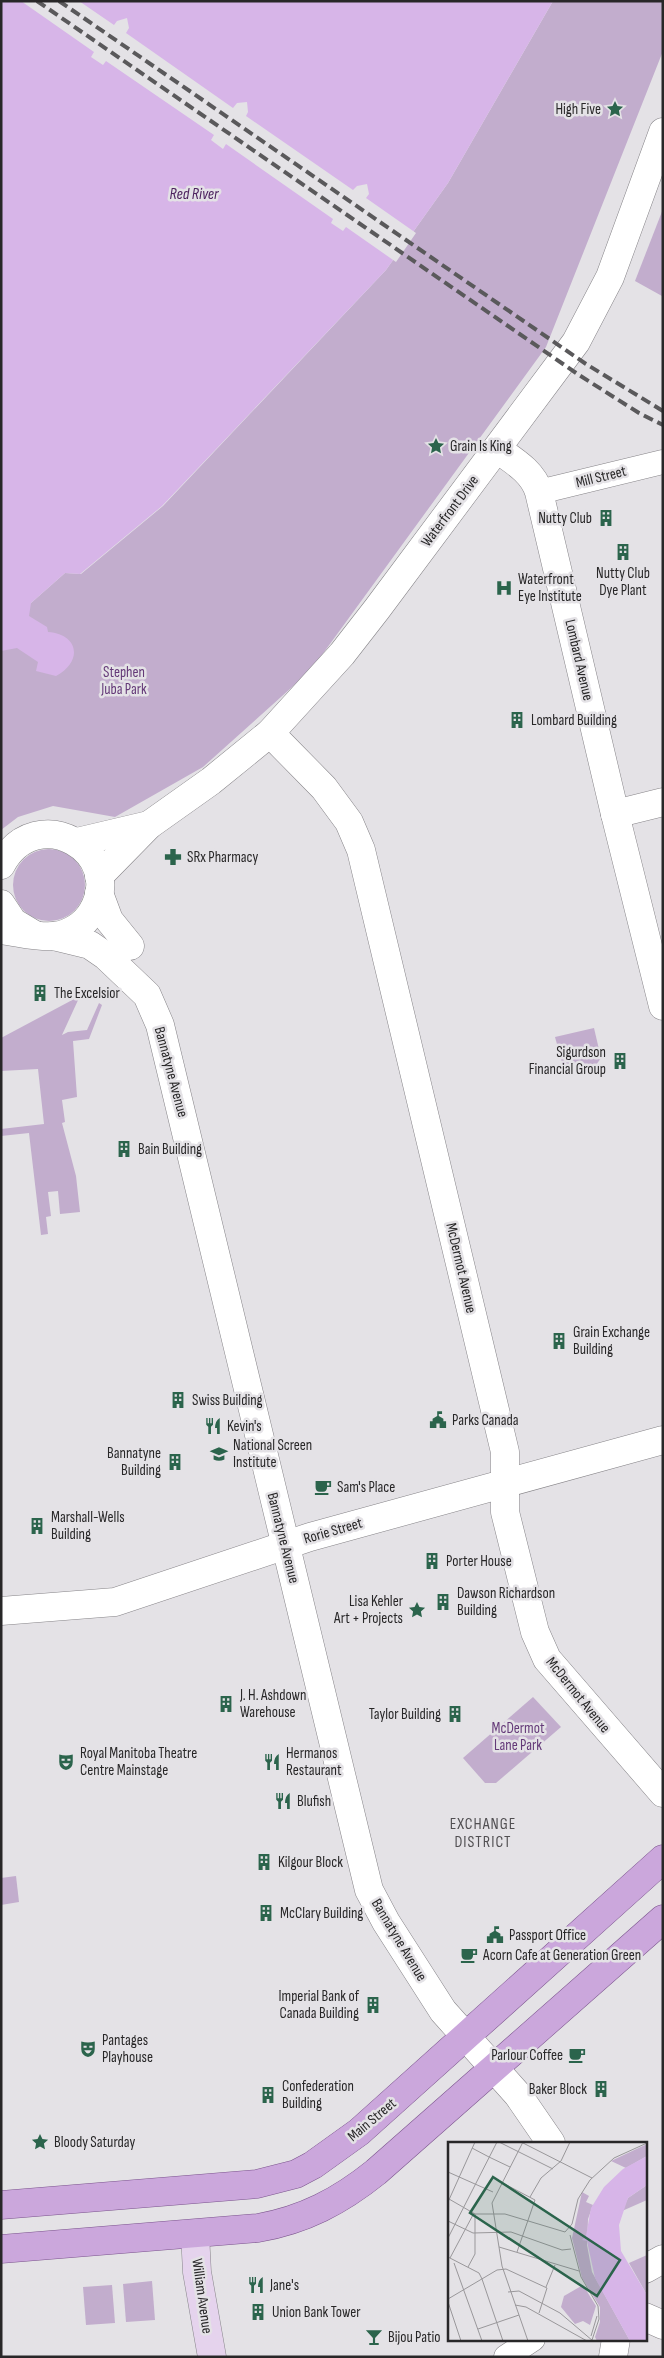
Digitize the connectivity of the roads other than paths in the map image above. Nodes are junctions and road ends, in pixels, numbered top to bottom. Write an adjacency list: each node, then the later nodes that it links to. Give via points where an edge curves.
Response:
1 (663, 132): 2 (street, Waterfront Drive, via 610,277 594,310 550,380)
2 (497, 448): 4 (street, Lombard Avenue, via 528,472); 5 (street, Waterfront Drive, via 342,654)
3 (663, 462): 4 (street, Mill Street)
4 (539, 492): 7 (street, Lombard Avenue)
5 (270, 733): 8 (street, Waterfront Drive); 18 (street, McDermot Avenue, via 324,788 350,822 361,850 506,1452)
6 (663, 802): 7 (street)
7 (615, 814): 16 (street, Lombard Avenue)
8 (149, 825): 9 (street, Waterfront Drive); 11 (street, Waterfront Drive)
9 (77, 842): 10 (street, via 57,834 31,836 12,849); 11 (street, via 92,859)
10 (1, 866)
11 (99, 885): 14 (street, Waterfront Drive, via 91,914 81,924 70,932); 15 (street, via 109,920)
12 (1, 904): 14 (street, via 13,922)
13 (1, 930): 14 (street, Waterfront Drive)
14 (44, 935): 19 (street, Bannatyne Avenue, via 90,945 106,956 152,1003 167,1050)
15 (130, 946)
16 (663, 1006)
17 (663, 1440): 18 (street, Rorie Street)
18 (506, 1482): 19 (street, Rorie Street); 21 (street, McDermot Avenue, via 505,1512 535,1632 547,1659)
19 (284, 1546): 20 (street, Rorie Street, via 116,1602); 24 (street, Bannatyne Avenue, via 369,1890 442,2011)
20 (1, 1612)
21 (663, 1793)
22 (663, 1859): 24 (main road, Main Street)
23 (663, 1919): 25 (main road)
24 (466, 2037): 25 (street, Bannatyne Avenue); 27 (main road, Main Street, via 359,2132 296,2174 258,2184)
25 (494, 2069): 26 (street, Bannatyne Avenue, via 518,2095); 28 (main road, via 376,2172 324,2208 274,2225)
26 (549, 2142)
27 (1, 2205)
28 (195, 2234): 29 (main road); 36 (main road, William Avenue, via 197,2272)
29 (1, 2249)
30 (663, 2259): 31 (street)
31 (646, 2268)
32 (646, 2317): 33 (street)
33 (663, 2325)
34 (532, 2340): 37 (street)
35 (616, 2340): 38 (street)
36 (212, 2357)
37 (506, 2357)
38 (613, 2357)

